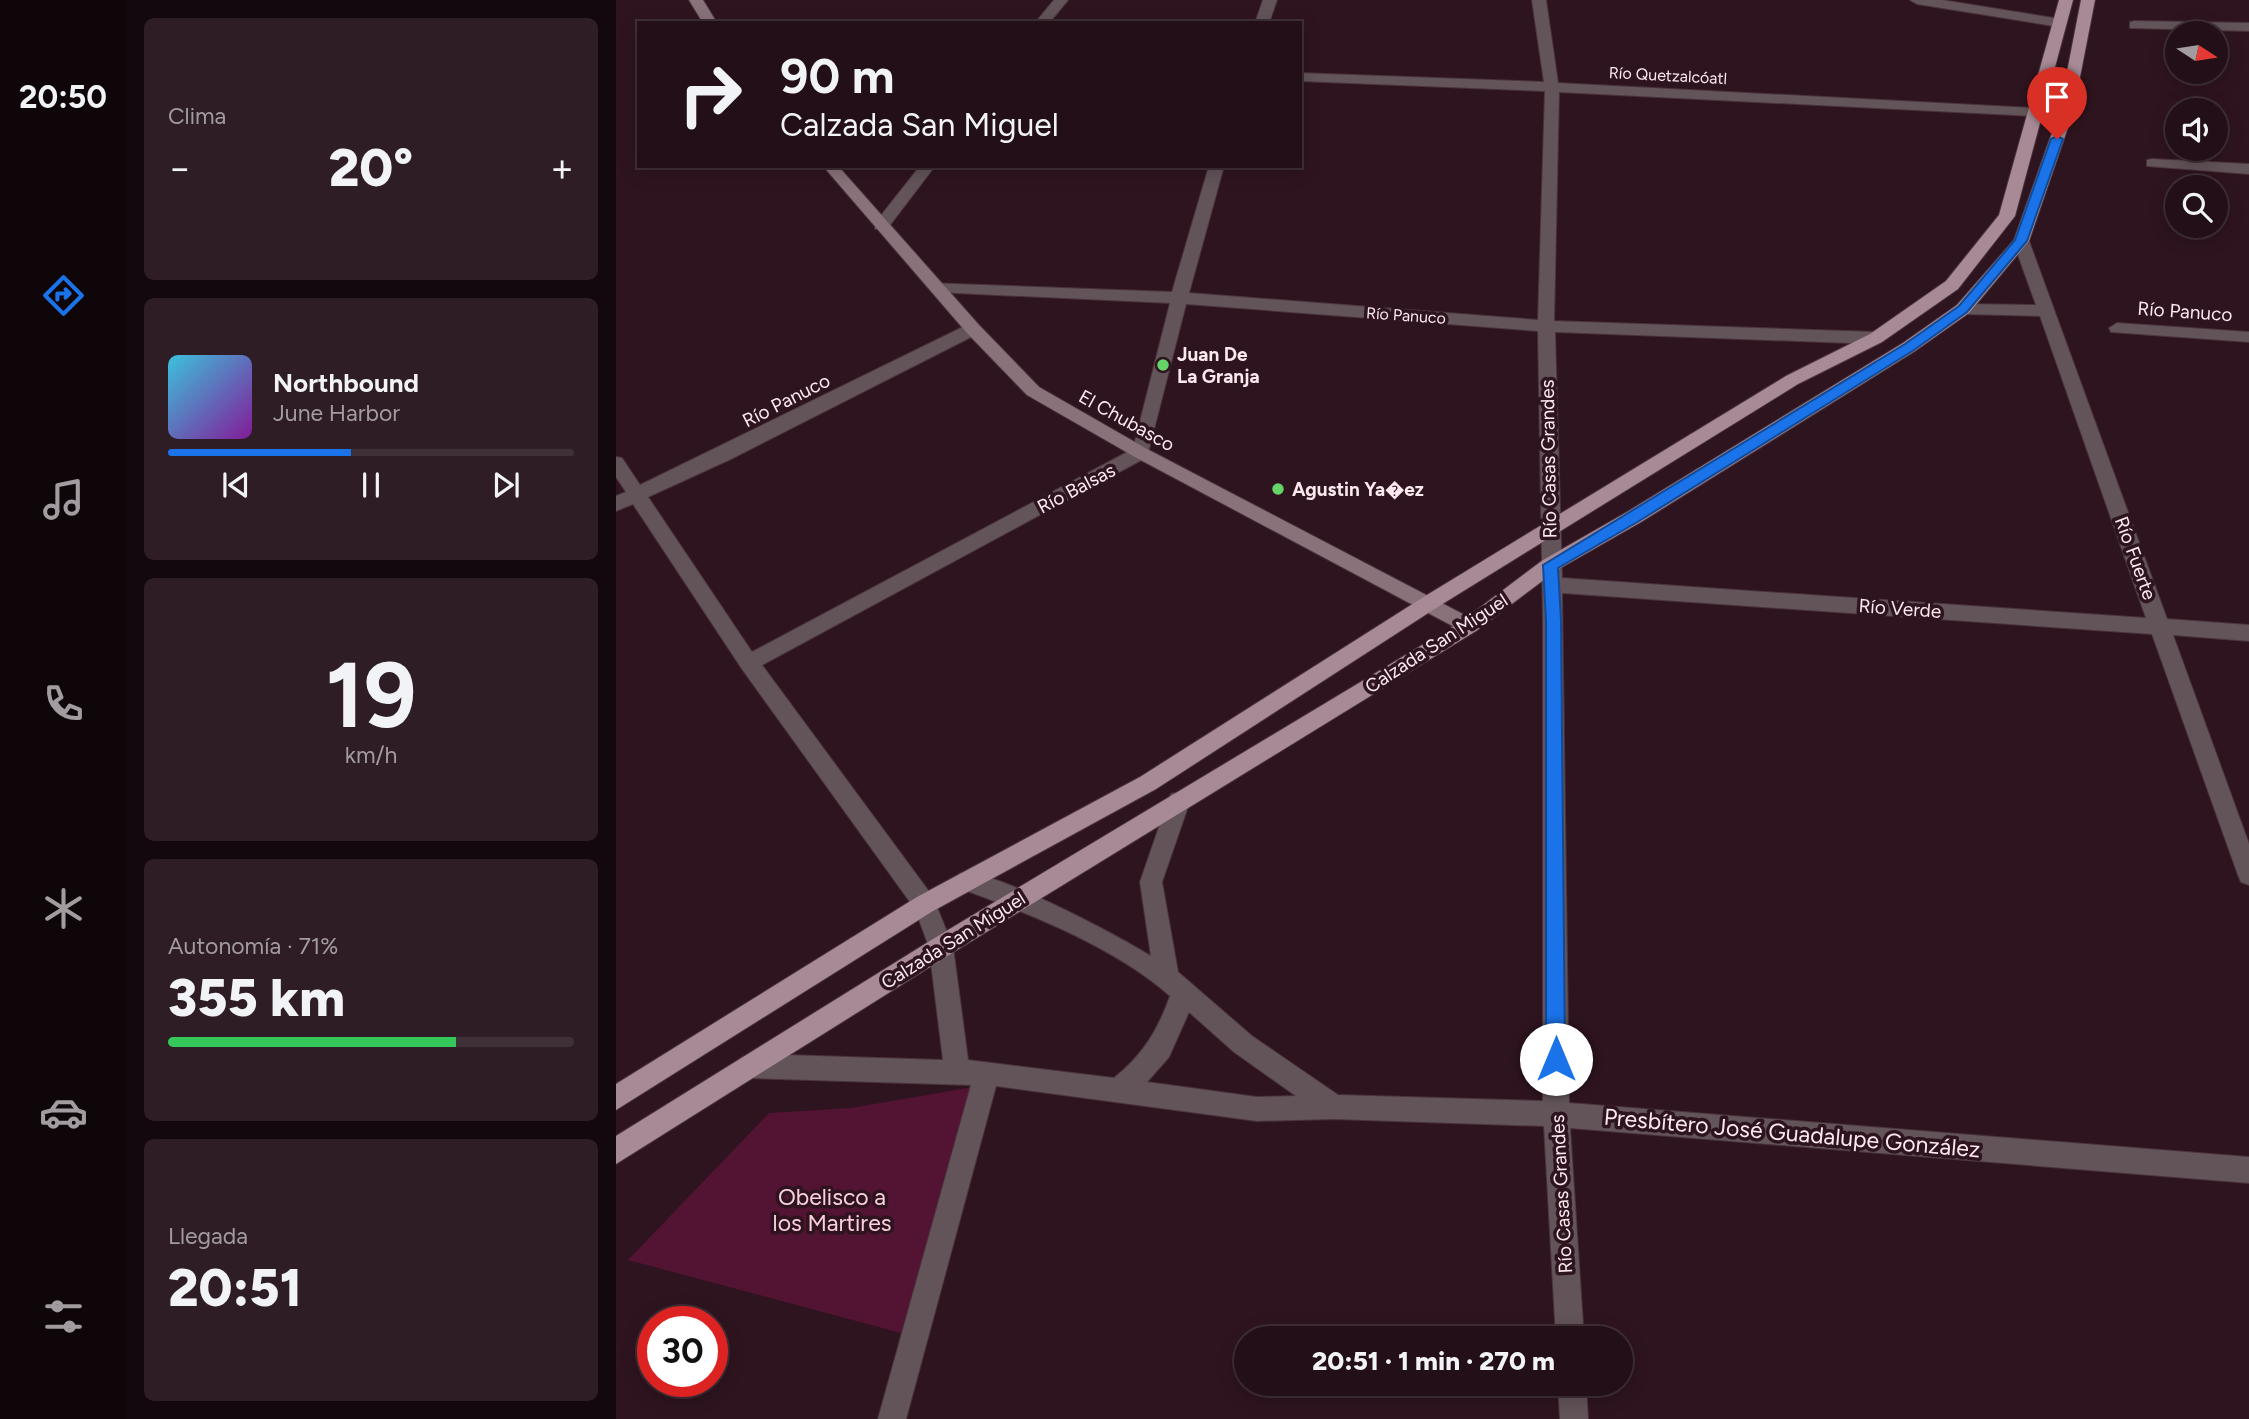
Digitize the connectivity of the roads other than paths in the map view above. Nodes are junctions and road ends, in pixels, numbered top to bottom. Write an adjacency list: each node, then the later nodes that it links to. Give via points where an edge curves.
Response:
1 (696, 0): 8 (street)
2 (1061, 0): 9 (street)
3 (1270, 0): 10 (street)
4 (1539, 0): 15 (street, Río Casas Grandes)
5 (1917, 0): 11 (street)
6 (2066, 0): 11 (main road, Calzada San Miguel)
7 (2088, 0): 23 (main road, Calzada San Miguel, via 2066,113)
8 (709, 21)
9 (1044, 21)
10 (1263, 21)
11 (2060, 23): 16 (main road, Calzada San Miguel)
12 (2135, 25): 13 (street)
13 (2249, 27)
14 (1302, 78): 15 (street, Río Quetzalcóatl)
15 (1552, 87): 16 (street, Río Quetzalcóatl); 28 (street, Río Casas Grandes)
16 (2033, 112): 32 (main road, Calzada San Miguel, via 2007,216 1952,285)
17 (2152, 163): 21 (street)
18 (832, 168): 22 (street, El Chubasco)
19 (926, 168): 22 (street)
20 (1216, 168): 25 (street)
21 (2249, 169)
22 (881, 226): 24 (street, El Chubasco)
23 (2021, 241): 26 (main road, Calzada San Miguel); 27 (street, Río Fuerte)
24 (935, 287): 25 (street, Río Panuco); 30 (street, El Chubasco)
25 (1179, 298): 28 (street, Río Panuco); 33 (street)
26 (1963, 309): 27 (street); 38 (main road, Calzada San Miguel, via 1634,517)
27 (2047, 312): 41 (street, Río Fuerte)
28 (1546, 326): 32 (street, Río Panuco); 37 (street, Río Casas Grandes)
29 (2117, 328): 31 (street, Río Panuco)
30 (973, 329): 33 (street, El Chubasco, via 1033,391); 35 (street, Río Panuco)
31 (2249, 337)
32 (1876, 338): 37 (main road, Calzada San Miguel, via 1792,380)
33 (1142, 453): 39 (street, El Chubasco); 43 (street, Río Balsas)
34 (616, 463): 35 (street)
35 (637, 494): 36 (street, Río Panuco); 43 (street)
36 (616, 504)
37 (1549, 530): 38 (street, Río Casas Grandes); 39 (main road, Calzada San Miguel)
38 (1551, 575): 40 (main road, Calzada San Miguel); 41 (street, Río Verde, via 1607,586); 57 (street, Río Casas Grandes)
39 (1429, 603): 40 (street, El Chubasco); 46 (main road, Calzada San Miguel, via 1148,783)
40 (1469, 626): 44 (main road, Calzada San Miguel)
41 (2162, 627): 42 (street, Río Verde); 45 (street, Río Fuerte)
42 (2249, 633)
43 (749, 663): 48 (street)
44 (1179, 801): 47 (main road, Calzada San Miguel); 50 (street, via 1151,883)
45 (2249, 875)
46 (967, 881): 47 (street); 48 (main road, Calzada San Miguel)
47 (1019, 899): 49 (main road, Calzada San Miguel); 50 (street, via 1108,941)
48 (925, 904): 49 (street); 55 (main road, Calzada San Miguel)
49 (941, 947): 51 (main road, Calzada San Miguel); 52 (street)
50 (1175, 986): 54 (street, via 1165,1044 1143,1072); 56 (street, via 1243,1044)
51 (750, 1066): 52 (street, Presbítero José Guadalupe González); 58 (main road, Calzada San Miguel)
52 (957, 1073): 53 (street, Presbítero José Guadalupe González)
53 (987, 1073): 54 (street, Presbítero José Guadalupe González); 62 (street)
54 (1118, 1090): 56 (street, Presbítero José Guadalupe González, via 1257,1109)
55 (616, 1098)
56 (1334, 1107): 57 (street, Presbítero José Guadalupe González)
57 (1556, 1114): 59 (street, Presbítero José Guadalupe González); 60 (street, Río Casas Grandes)
58 (616, 1151)
59 (2249, 1170)
60 (1569, 1326)
61 (1573, 1396): 63 (street)
62 (892, 1419)
63 (1574, 1419)

